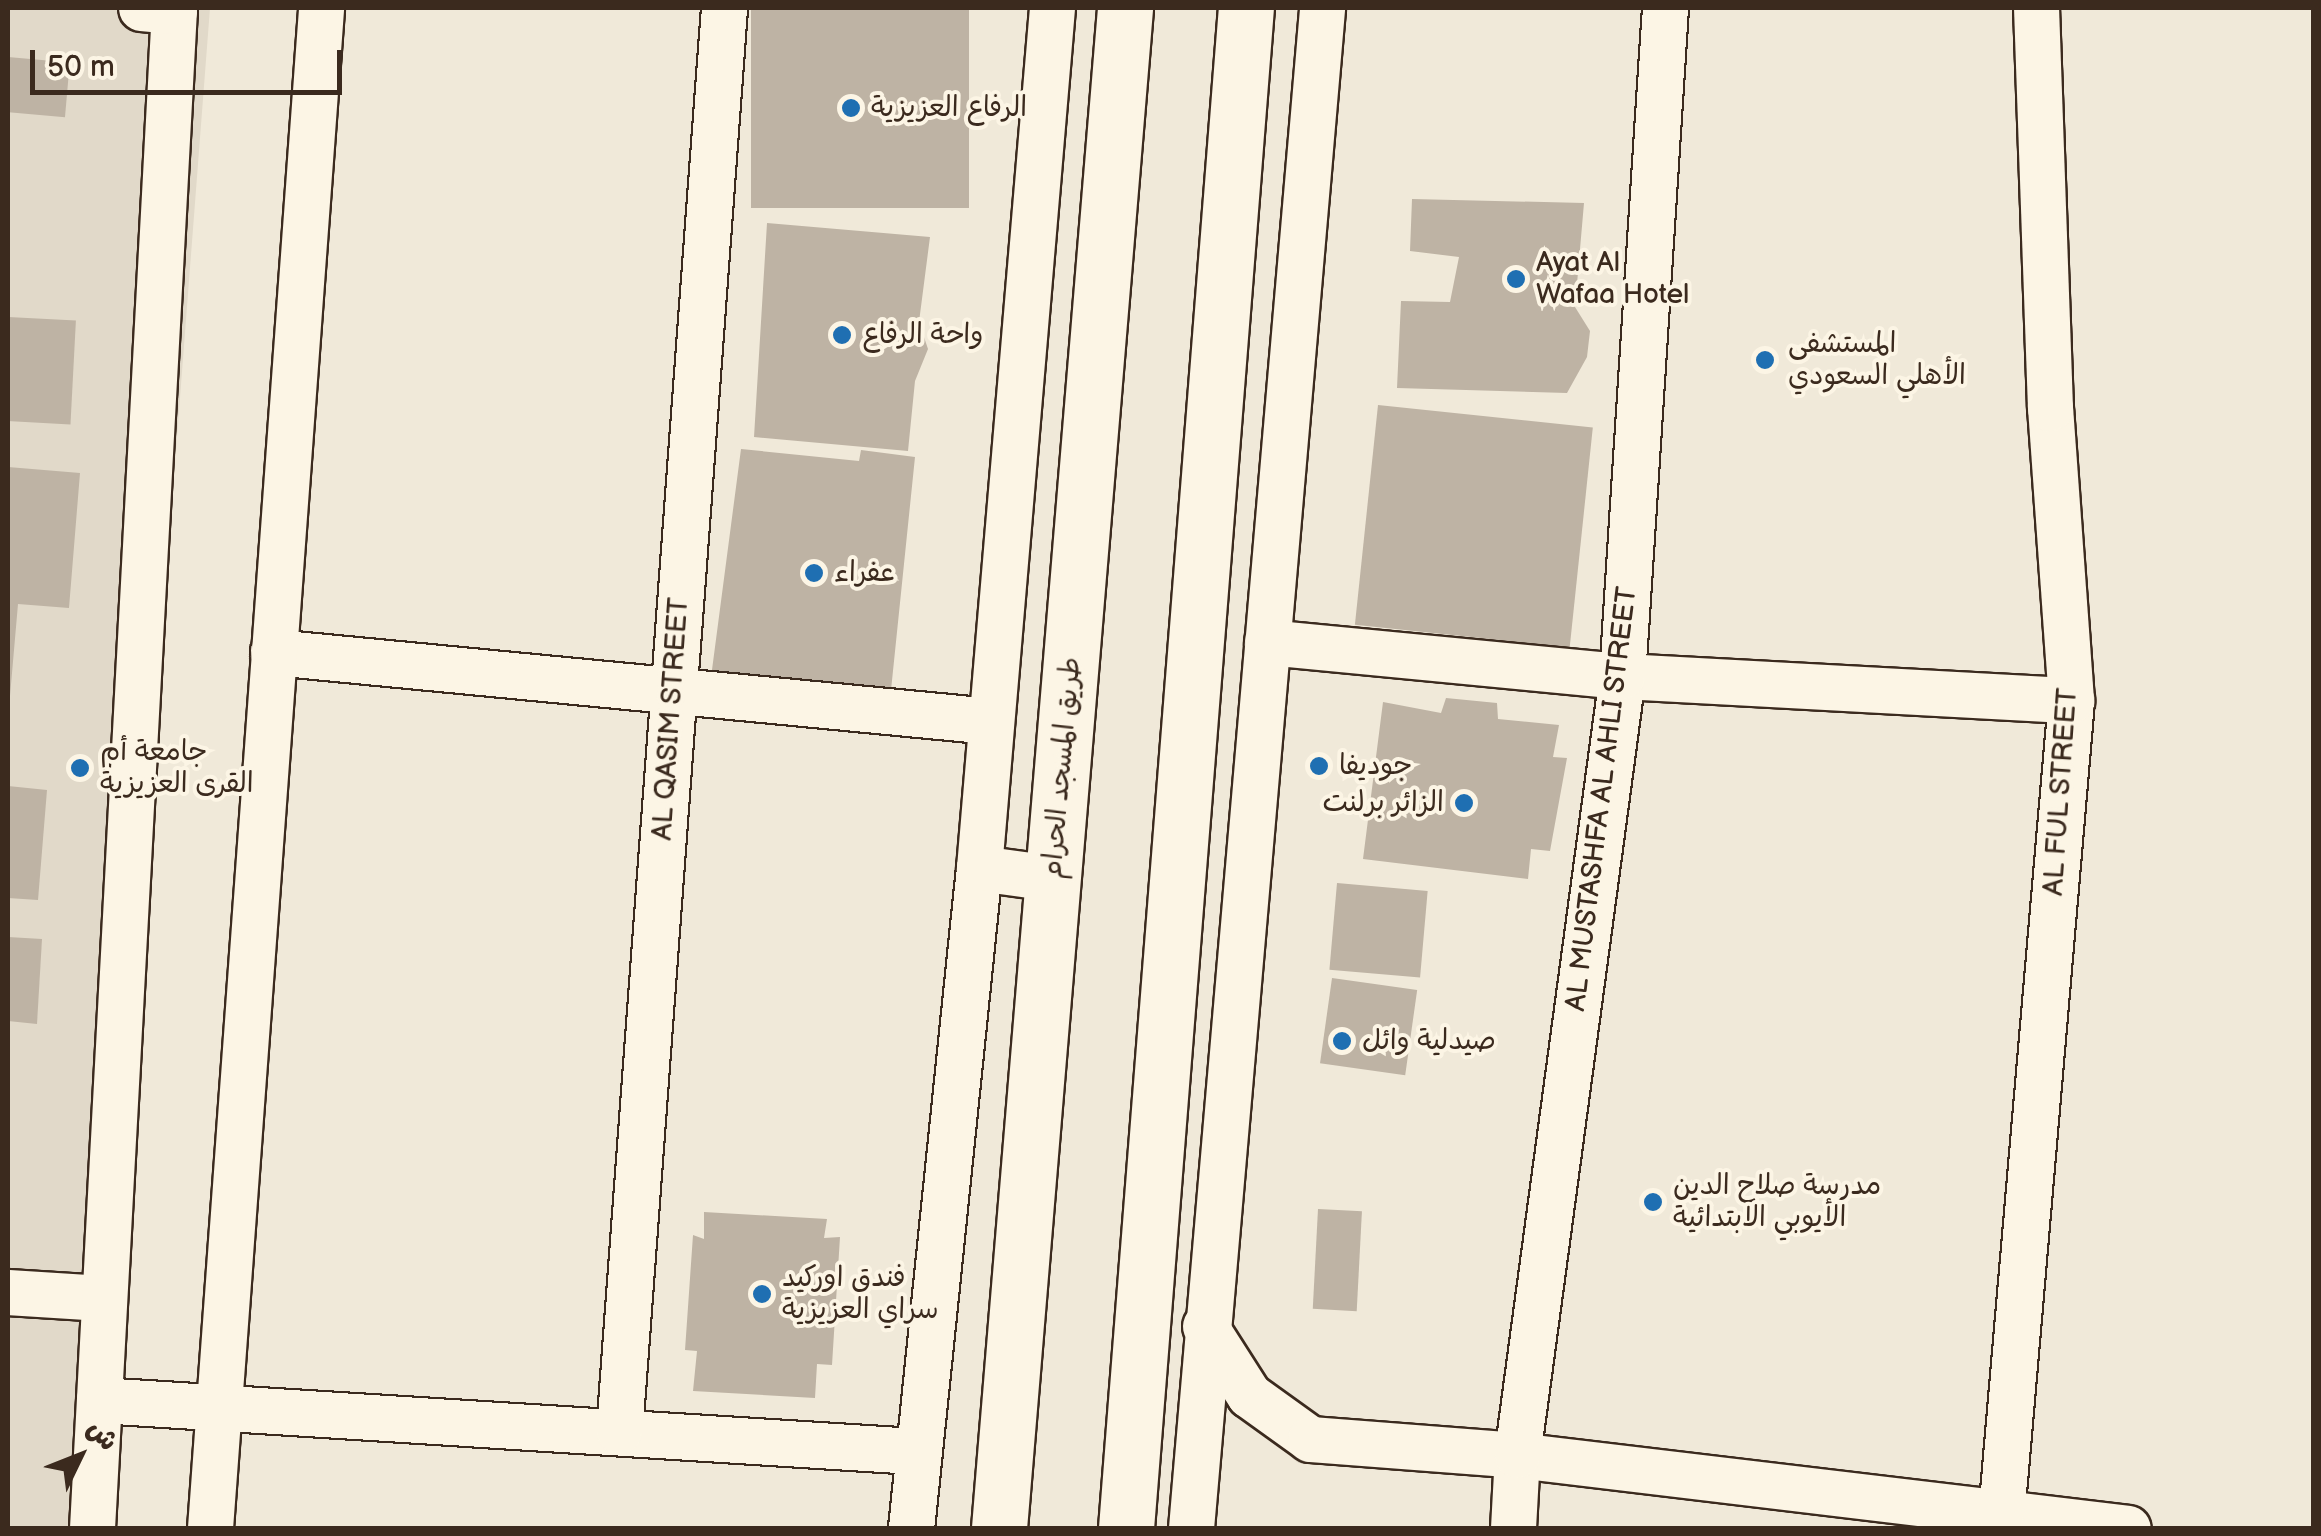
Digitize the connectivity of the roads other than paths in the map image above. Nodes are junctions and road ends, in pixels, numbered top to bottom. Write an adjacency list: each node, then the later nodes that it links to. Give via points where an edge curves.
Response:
1 (141, 8): 19 (street, via 174,11)
2 (322, 8): 11 (street)
3 (724, 8): 13 (street, AL QASIM STREET)
4 (1052, 8): 15 (street)
5 (1125, 8): 17 (main road, طريق المسجد الحرام)
6 (1246, 8): 31 (main road)
7 (1322, 8): 10 (street)
8 (1665, 8): 12 (street, AL MUSTASHFA AL AHLI STREET)
9 (2036, 8): 14 (street, AL FUL STREET, via 2050,408)
10 (1267, 642): 12 (street); 20 (street)
11 (273, 652): 13 (street); 22 (street)
12 (1622, 676): 14 (street); 25 (street, AL MUSTASHFA AL AHLI STREET)
13 (674, 690): 15 (street); 23 (street, AL QASIM STREET)
14 (2071, 700): 26 (street, AL FUL STREET)
15 (991, 721): 16 (street)
16 (979, 868): 17 (street); 24 (street)
17 (1052, 878): 30 (main road, طريق المسجد الحرام)
18 (8, 1292): 19 (street)
19 (104, 1298): 21 (street)
20 (1205, 1326): 25 (street, via 1249,1395 1310,1439); 32 (street)
21 (99, 1400): 22 (street); 27 (street)
22 (216, 1407): 23 (street); 28 (street)
23 (619, 1431): 24 (street)
24 (915, 1451): 29 (street)
25 (1517, 1455): 26 (street); 33 (street, AL MUSTASHFA AL AHLI STREET)
26 (2002, 1515): 34 (street)
27 (92, 1528)
28 (210, 1528)
29 (911, 1528)
30 (998, 1528)
31 (1126, 1528)
32 (1191, 1528)
33 (1513, 1528)
34 (2128, 1528)

